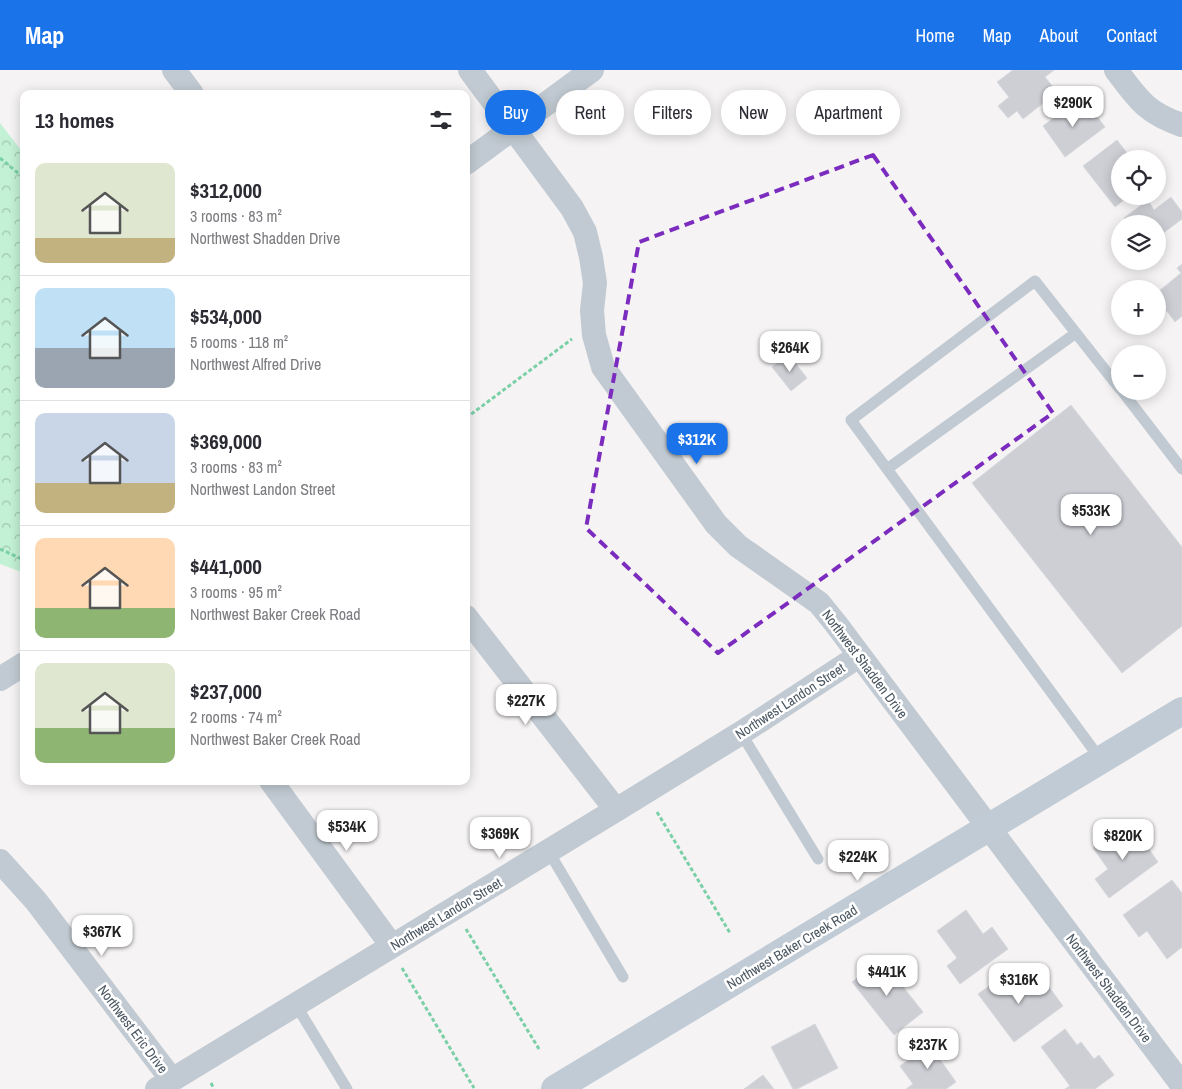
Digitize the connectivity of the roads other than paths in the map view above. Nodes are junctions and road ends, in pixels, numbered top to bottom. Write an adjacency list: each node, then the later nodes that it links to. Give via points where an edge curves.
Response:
1 (174, 70): 5 (street)
2 (470, 70): 6 (street, Northwest Shadden Drive)
3 (592, 70): 7 (street)
4 (1116, 70): 8 (street, via 1151,112)
5 (189, 90)
6 (485, 90)
7 (546, 104)
8 (1182, 125)
9 (504, 135): 11 (street)
10 (519, 135): 18 (street, Northwest Shadden Drive, via 572,208 585,232 595,284 594,335 603,367 716,524 738,546 819,603)
11 (470, 160)
12 (1076, 333): 13 (lane); 15 (lane); 15 (lane, via 1036,281 851,420)
13 (1111, 377)
14 (1129, 400): 16 (lane)
15 (887, 469): 23 (lane)
16 (1182, 469)
17 (470, 622): 25 (street)
18 (859, 656): 22 (street, Northwest Landon Street); 26 (street, Northwest Shadden Drive)
19 (20, 666): 20 (street)
20 (0, 679)
21 (1182, 711): 23 (main road, Northwest Baker Creek Road)
22 (741, 733): 25 (street, Northwest Landon Street); 28 (lane)
23 (1101, 760): 26 (main road, Northwest Baker Creek Road)
24 (273, 785): 30 (street)
25 (616, 810): 27 (street, Northwest Landon Street)
26 (988, 828): 34 (street, Northwest Shadden Drive); 36 (main road, Northwest Baker Creek Road)
27 (549, 852): 30 (street, Northwest Landon Street); 31 (lane)
28 (818, 859)
29 (0, 861): 33 (street, Northwest Eric Drive, via 36,901)
30 (396, 957): 32 (street, Northwest Landon Street)
31 (623, 977)
32 (296, 1005): 33 (street, Northwest Landon Street); 35 (lane)
33 (165, 1085)
34 (1182, 1085)
35 (347, 1089)
36 (555, 1089)

